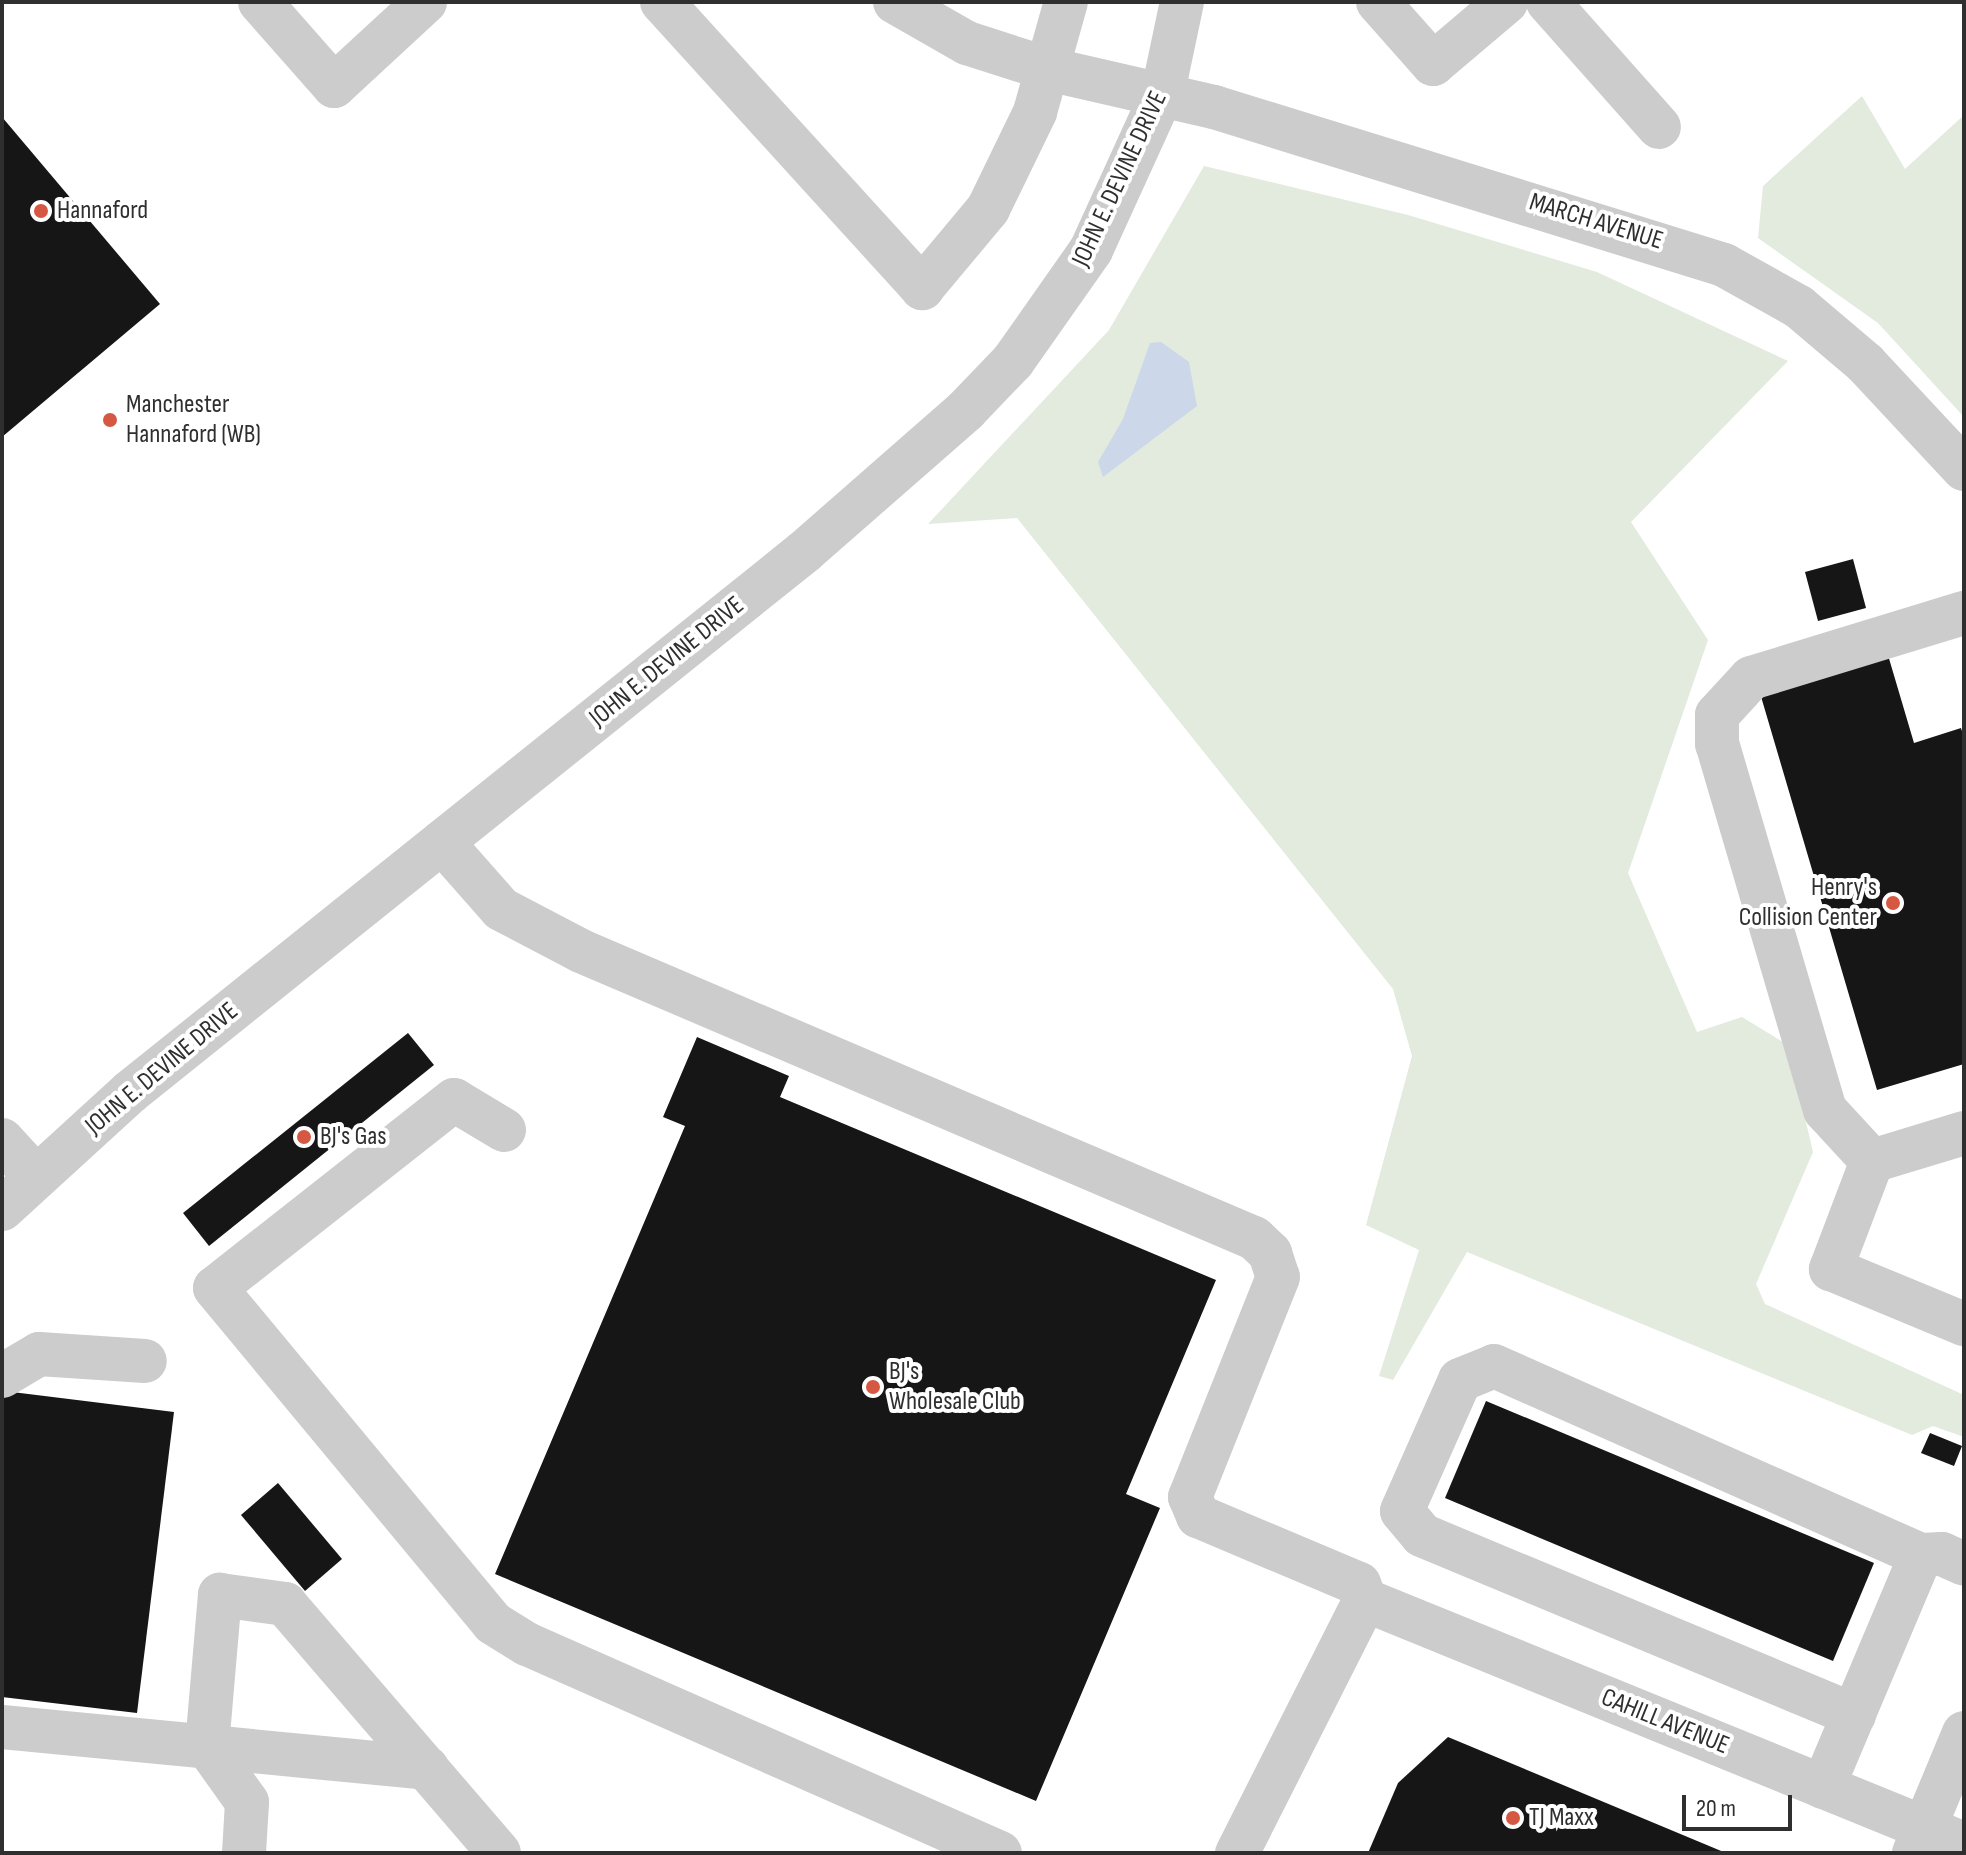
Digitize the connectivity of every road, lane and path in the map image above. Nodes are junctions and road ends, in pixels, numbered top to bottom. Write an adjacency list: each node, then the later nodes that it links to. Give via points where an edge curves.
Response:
1 (260, 2): 2 (street, via 334,86)
2 (425, 2)
3 (662, 2): 12 (street, via 922,288 988,209 1035,112)
4 (895, 2): 11 (street, MARCH AVENUE)
5 (930, 2): 11 (street)
6 (1066, 2): 12 (street)
7 (1182, 2): 13 (street, JOHN E. DEVINE DRIVE)
8 (1378, 2): 9 (street, via 1433,64)
9 (1506, 2)
10 (1548, 2): 14 (street)
11 (967, 43): 12 (street, MARCH AVENUE)
12 (1048, 69): 13 (street, MARCH AVENUE)
13 (1163, 92): 15 (street, MARCH AVENUE, via 1642,235 1724,265 1799,307 1854,354); 17 (street, JOHN E. DEVINE DRIVE, via 1091,250 1030,339 966,410 804,552)
14 (1659, 127)
15 (1964, 469)
16 (1961, 628): 21 (street, via 1751,678 1717,715 1717,744 1825,1110)
17 (442, 842): 22 (street, JOHN E. DEVINE DRIVE, via 152,1074); 29 (street, via 501,909 581,951 1254,1238 1270,1253 1278,1277 1190,1497 1198,1516 1359,1584)
18 (504, 1130): 40 (street, via 454,1100 215,1288 493,1623 527,1644)
19 (1964, 1133): 21 (street)
20 (2, 1140): 22 (street)
21 (1872, 1161): 24 (street, via 1831,1269)
22 (36, 1177): 23 (street, JOHN E. DEVINE DRIVE)
23 (2, 1209)
24 (1964, 1324)
25 (145, 1361): 26 (street, via 39,1354)
26 (2, 1376)
27 (1921, 1555): 28 (street, via 1942,1554); 30 (street); 30 (street, via 1494,1366 1460,1380 1402,1511 1422,1535)
28 (1964, 1564)
29 (1365, 1600): 35 (street, CAHILL AVENUE); 41 (street)
30 (1854, 1715): 35 (street)
31 (2, 1727): 33 (street)
32 (1964, 1733): 36 (street)
33 (207, 1746): 34 (street); 34 (street, via 220,1595 285,1604); 38 (street, via 247,1802)
34 (427, 1768): 39 (street)
35 (1823, 1787): 36 (street, CAHILL AVENUE)
36 (1919, 1840): 37 (street, CAHILL AVENUE)
37 (1964, 1844)
38 (244, 1853)
39 (499, 1853)
40 (1000, 1853)
41 (1237, 1853)

